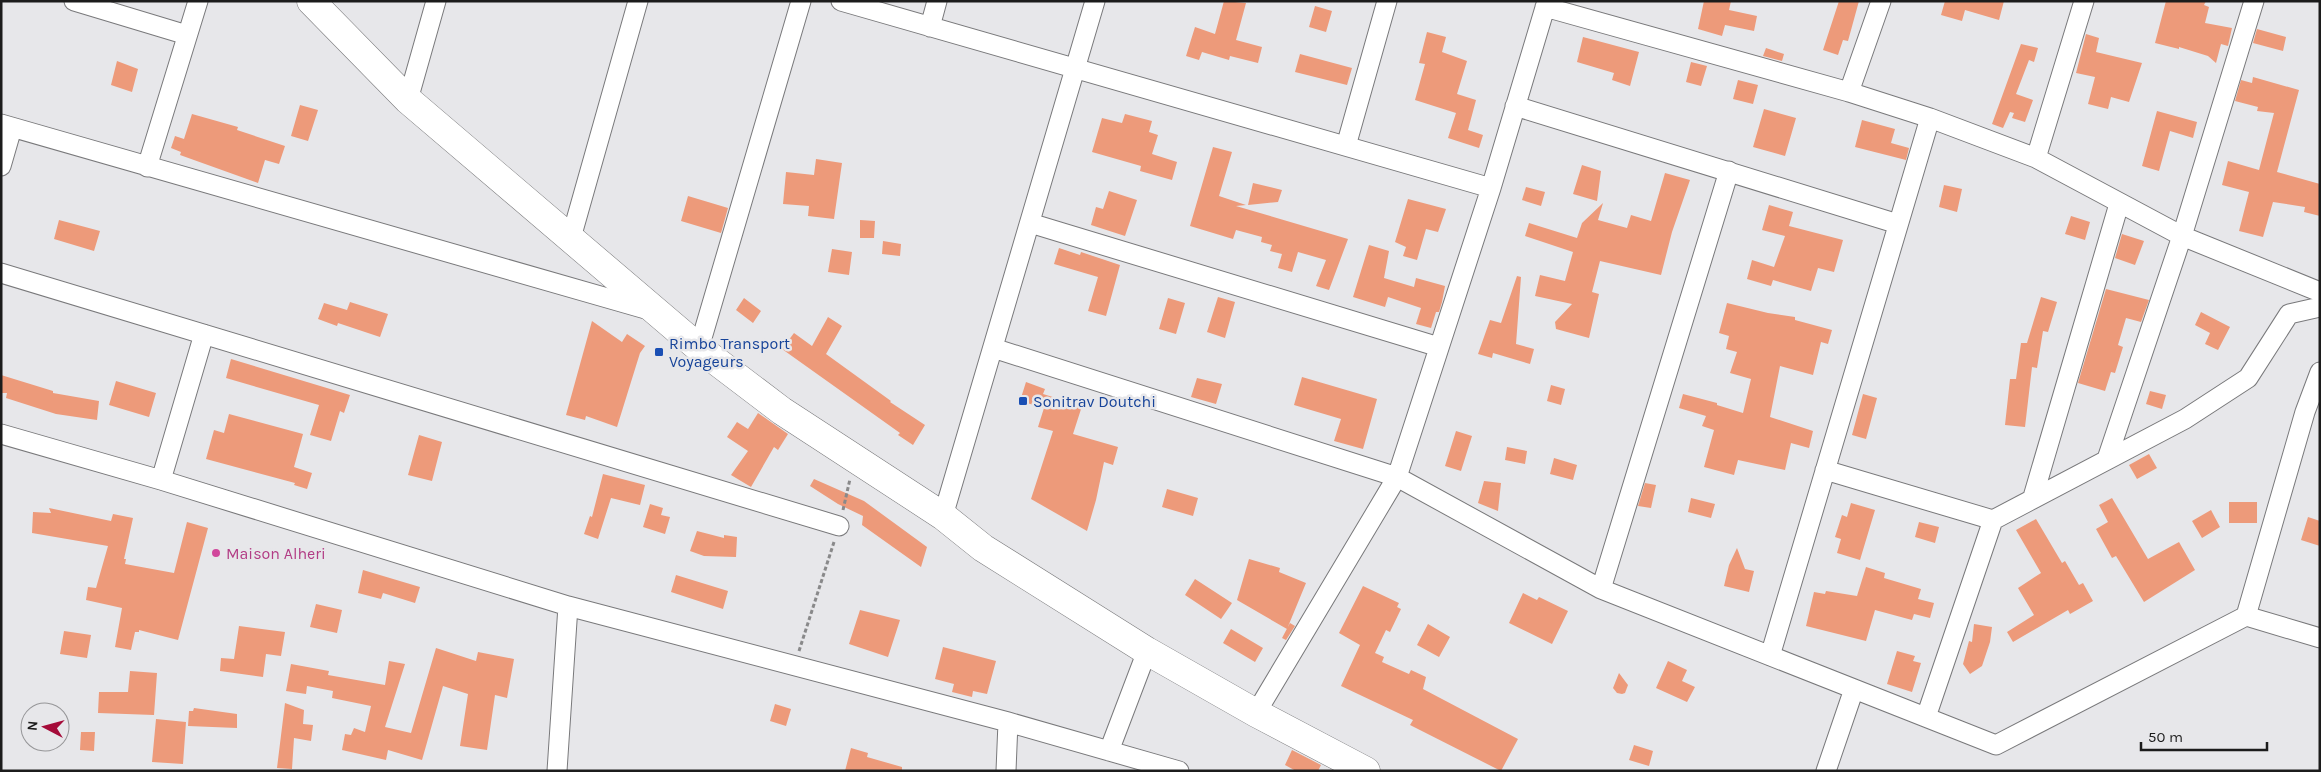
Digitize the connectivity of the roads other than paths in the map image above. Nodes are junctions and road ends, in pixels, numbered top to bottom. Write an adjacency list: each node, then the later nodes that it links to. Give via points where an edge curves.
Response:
1 (74, 1): 16 (street)
2 (198, 1): 16 (street)
3 (311, 1): 19 (highway)
4 (436, 1): 19 (street)
5 (638, 1): 33 (street)
6 (801, 1): 40 (street)
7 (841, 1): 15 (street)
8 (937, 1): 15 (street)
9 (1095, 1): 17 (street)
10 (1387, 1): 23 (street)
11 (1881, 1): 18 (street)
12 (2084, 1): 24 (street)
13 (2254, 1): 32 (street)
14 (1546, 4): 18 (street); 20 (street)
15 (930, 26): 17 (street)
16 (187, 35): 26 (street)
17 (1075, 68): 23 (street); 30 (street)
18 (1849, 92): 21 (street)
19 (408, 100): 33 (highway)
20 (1515, 106): 27 (street); 28 (street)
21 (1930, 118): 24 (street); 31 (street)
22 (6, 126): 25 (street); 26 (street)
23 (1346, 146): 28 (street)
24 (2036, 158): 29 (street)
25 (1, 166)
26 (147, 167): 37 (street)
27 (1729, 171): 31 (street); 53 (street)
28 (1490, 188): 39 (street)
29 (2119, 204): 32 (street); 49 (street)
30 (1030, 223): 39 (street); 41 (street)
31 (1898, 224): 46 (street)
32 (2182, 236): 35 (street); 45 (street)
33 (571, 238): 37 (highway)
34 (1, 273): 38 (street)
35 (2320, 292)
36 (2320, 307): 45 (street, via 2290,314 2248,378 2185,419)
37 (659, 313): 40 (highway)
38 (204, 334): 48 (street); 52 (street)
39 (1439, 347): 47 (street)
40 (699, 348): 50 (highway, via 782,411)
41 (993, 348): 47 (street); 50 (street)
42 (2320, 372): 43 (street)
43 (2312, 414): 55 (street)
44 (1, 434): 48 (street)
45 (2107, 459): 49 (street)
46 (1825, 470): 51 (street); 58 (street)
47 (1397, 477): 53 (street); 60 (street)
48 (161, 480): 54 (street)
49 (2033, 497): 51 (street)
50 (943, 516): 57 (highway, via 983,548)
51 (1993, 520): 61 (street)
52 (839, 526)
53 (1601, 589): 58 (street)
54 (568, 606): 62 (street); 64 (street)
55 (2246, 616): 56 (street); 61 (street, via 1996,745)
56 (2320, 638)
57 (1147, 651): 60 (highway); 63 (street)
58 (1770, 656): 59 (street)
59 (1854, 689): 61 (street); 68 (street)
60 (1256, 713): 67 (highway)
61 (1926, 717)
62 (1008, 722): 63 (street); 65 (street)
63 (1108, 751): 66 (street)
64 (556, 771)
65 (1006, 771)
66 (1179, 771)
67 (1366, 771)
68 (1826, 771)

